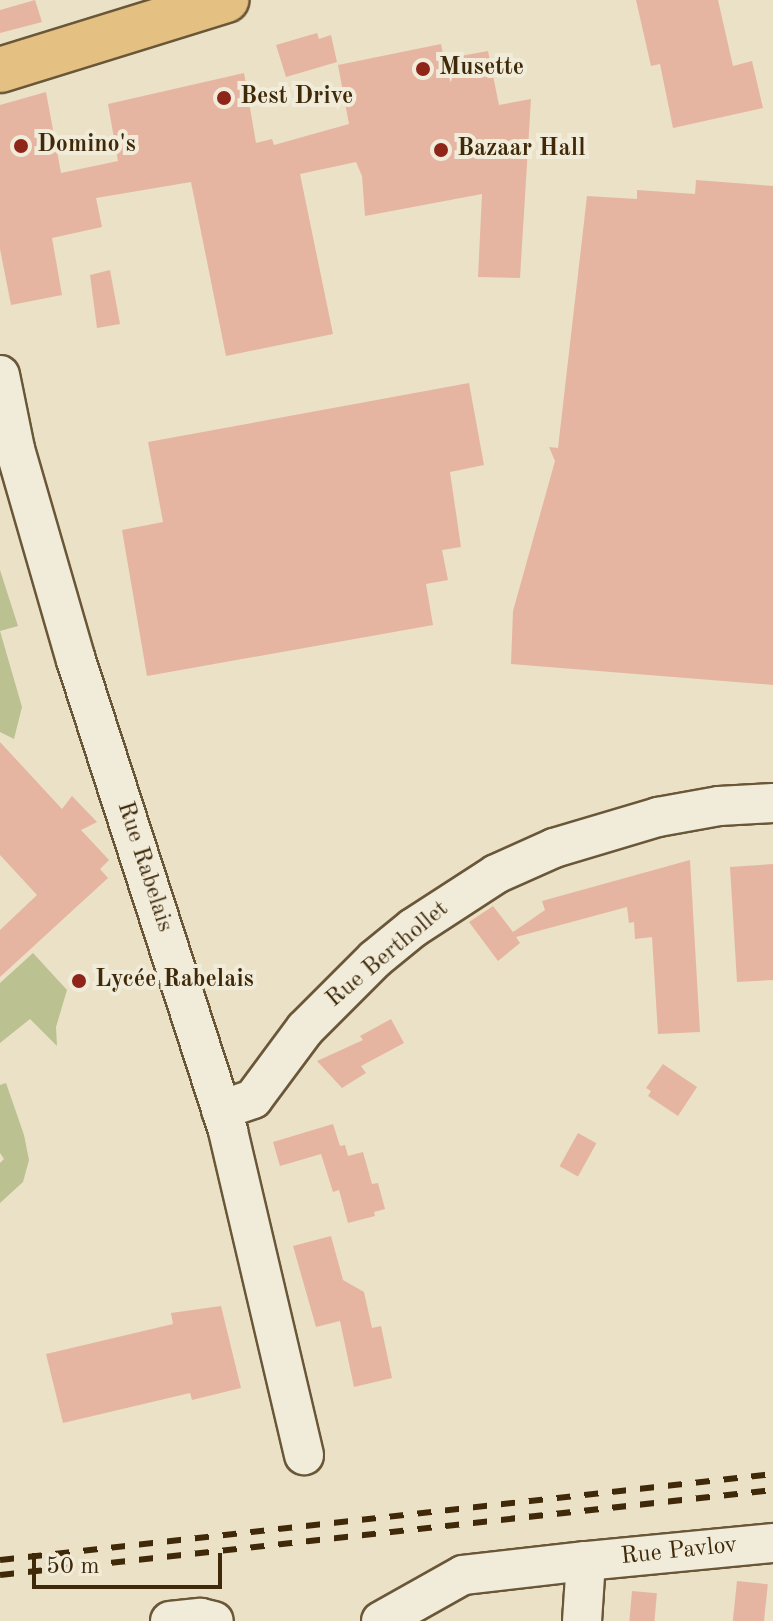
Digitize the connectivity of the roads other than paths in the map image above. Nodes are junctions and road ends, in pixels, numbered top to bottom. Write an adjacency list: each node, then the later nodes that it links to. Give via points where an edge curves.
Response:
1 (226, 0): 2 (main road)
2 (0, 70)
3 (0, 375): 5 (street, Rue Rabelais, via 15,449 76,660)
4 (773, 803): 5 (street, Rue Berthollet, via 658,817 554,848 496,874 375,959 305,1029 253,1099)
5 (221, 1110): 6 (street, Rue Rabelais)
6 (304, 1455)
7 (773, 1543): 8 (street, Rue Pavlov)
8 (586, 1561): 11 (street, Rue Pavlov, via 463,1575); 12 (street)
9 (170, 1621): 10 (street)
10 (214, 1621)
11 (381, 1621)
12 (582, 1621)

